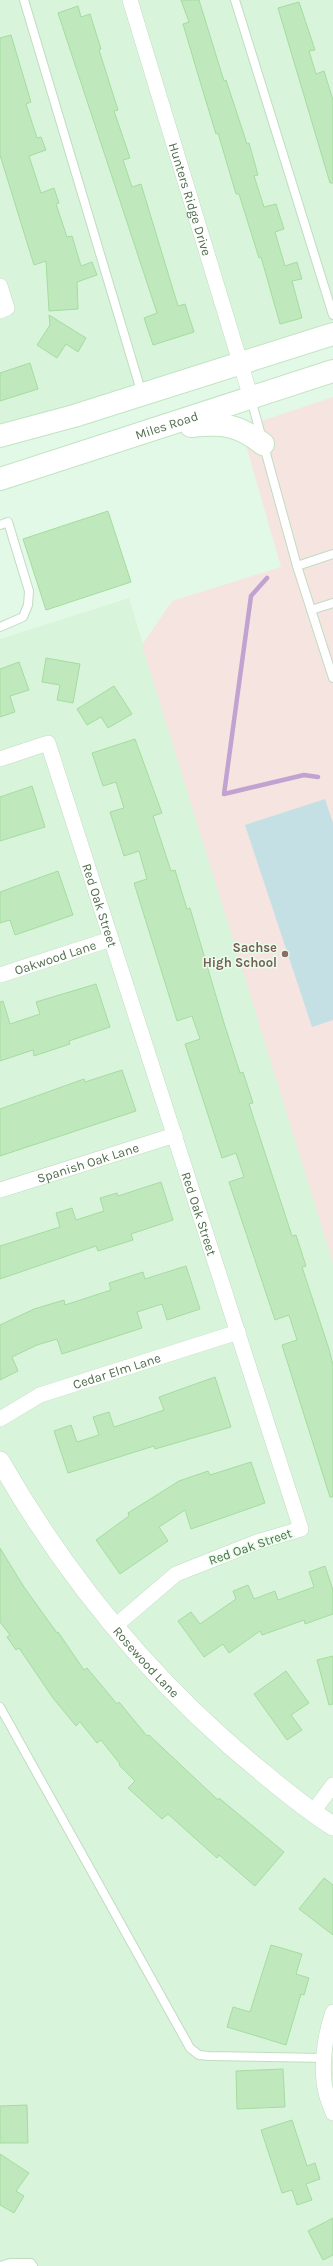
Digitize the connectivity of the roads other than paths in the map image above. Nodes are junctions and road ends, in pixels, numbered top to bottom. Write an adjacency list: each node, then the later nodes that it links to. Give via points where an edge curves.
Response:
1 (24, 0): 10 (lane)
2 (130, 0): 8 (street, Hunters Ridge Drive)
3 (235, 0): 6 (lane)
4 (0, 286): 5 (street, via 7,308)
5 (0, 310)
6 (333, 315)
7 (333, 334): 8 (main road)
8 (240, 364): 10 (main road); 11 (street, Hunters Ridge Drive)
9 (333, 371): 11 (main road, Miles Road)
10 (142, 394): 13 (main road)
11 (251, 398): 12 (main road, Miles Road); 14 (lane)
12 (158, 429): 14 (main road, via 218,423 237,427); 15 (main road, Miles Road)
13 (0, 436)
14 (263, 444): 18 (lane)
15 (0, 479)
16 (0, 525): 21 (lane, via 8,522 29,591 28,605 23,617)
17 (333, 554): 18 (lane)
18 (297, 566): 20 (lane)
19 (333, 603): 20 (lane)
20 (311, 610): 22 (lane)
21 (0, 627)
22 (333, 678)
23 (0, 758): 24 (street, Red Oak Street, via 48,743)
24 (111, 939): 25 (street, Oakwood Lane); 26 (street, Red Oak Street)
25 (0, 975)
26 (175, 1135): 27 (street, Spanish Oak Lane); 28 (street, Red Oak Street)
27 (0, 1190)
28 (238, 1332): 29 (street, Cedar Elm Lane, via 40,1395); 31 (street, Red Oak Street, via 301,1529 257,1542 176,1574)
29 (0, 1419)
30 (0, 1461): 31 (street, Rosewood Lane, via 28,1510)
31 (114, 1627): 34 (street, Rosewood Lane, via 169,1688 235,1750)
32 (0, 1707): 37 (lane, via 190,2048 199,2055 209,2056)
33 (333, 1785): 34 (street)
34 (312, 1813): 35 (street, Rosewood Lane)
35 (333, 1826)
36 (333, 2012): 37 (street, via 328,2028)
37 (325, 2058): 38 (street, via 325,2092)
38 (333, 2113)
39 (1, 2266): 40 (lane, via 10,2263 31,2263)
40 (33, 2266)

